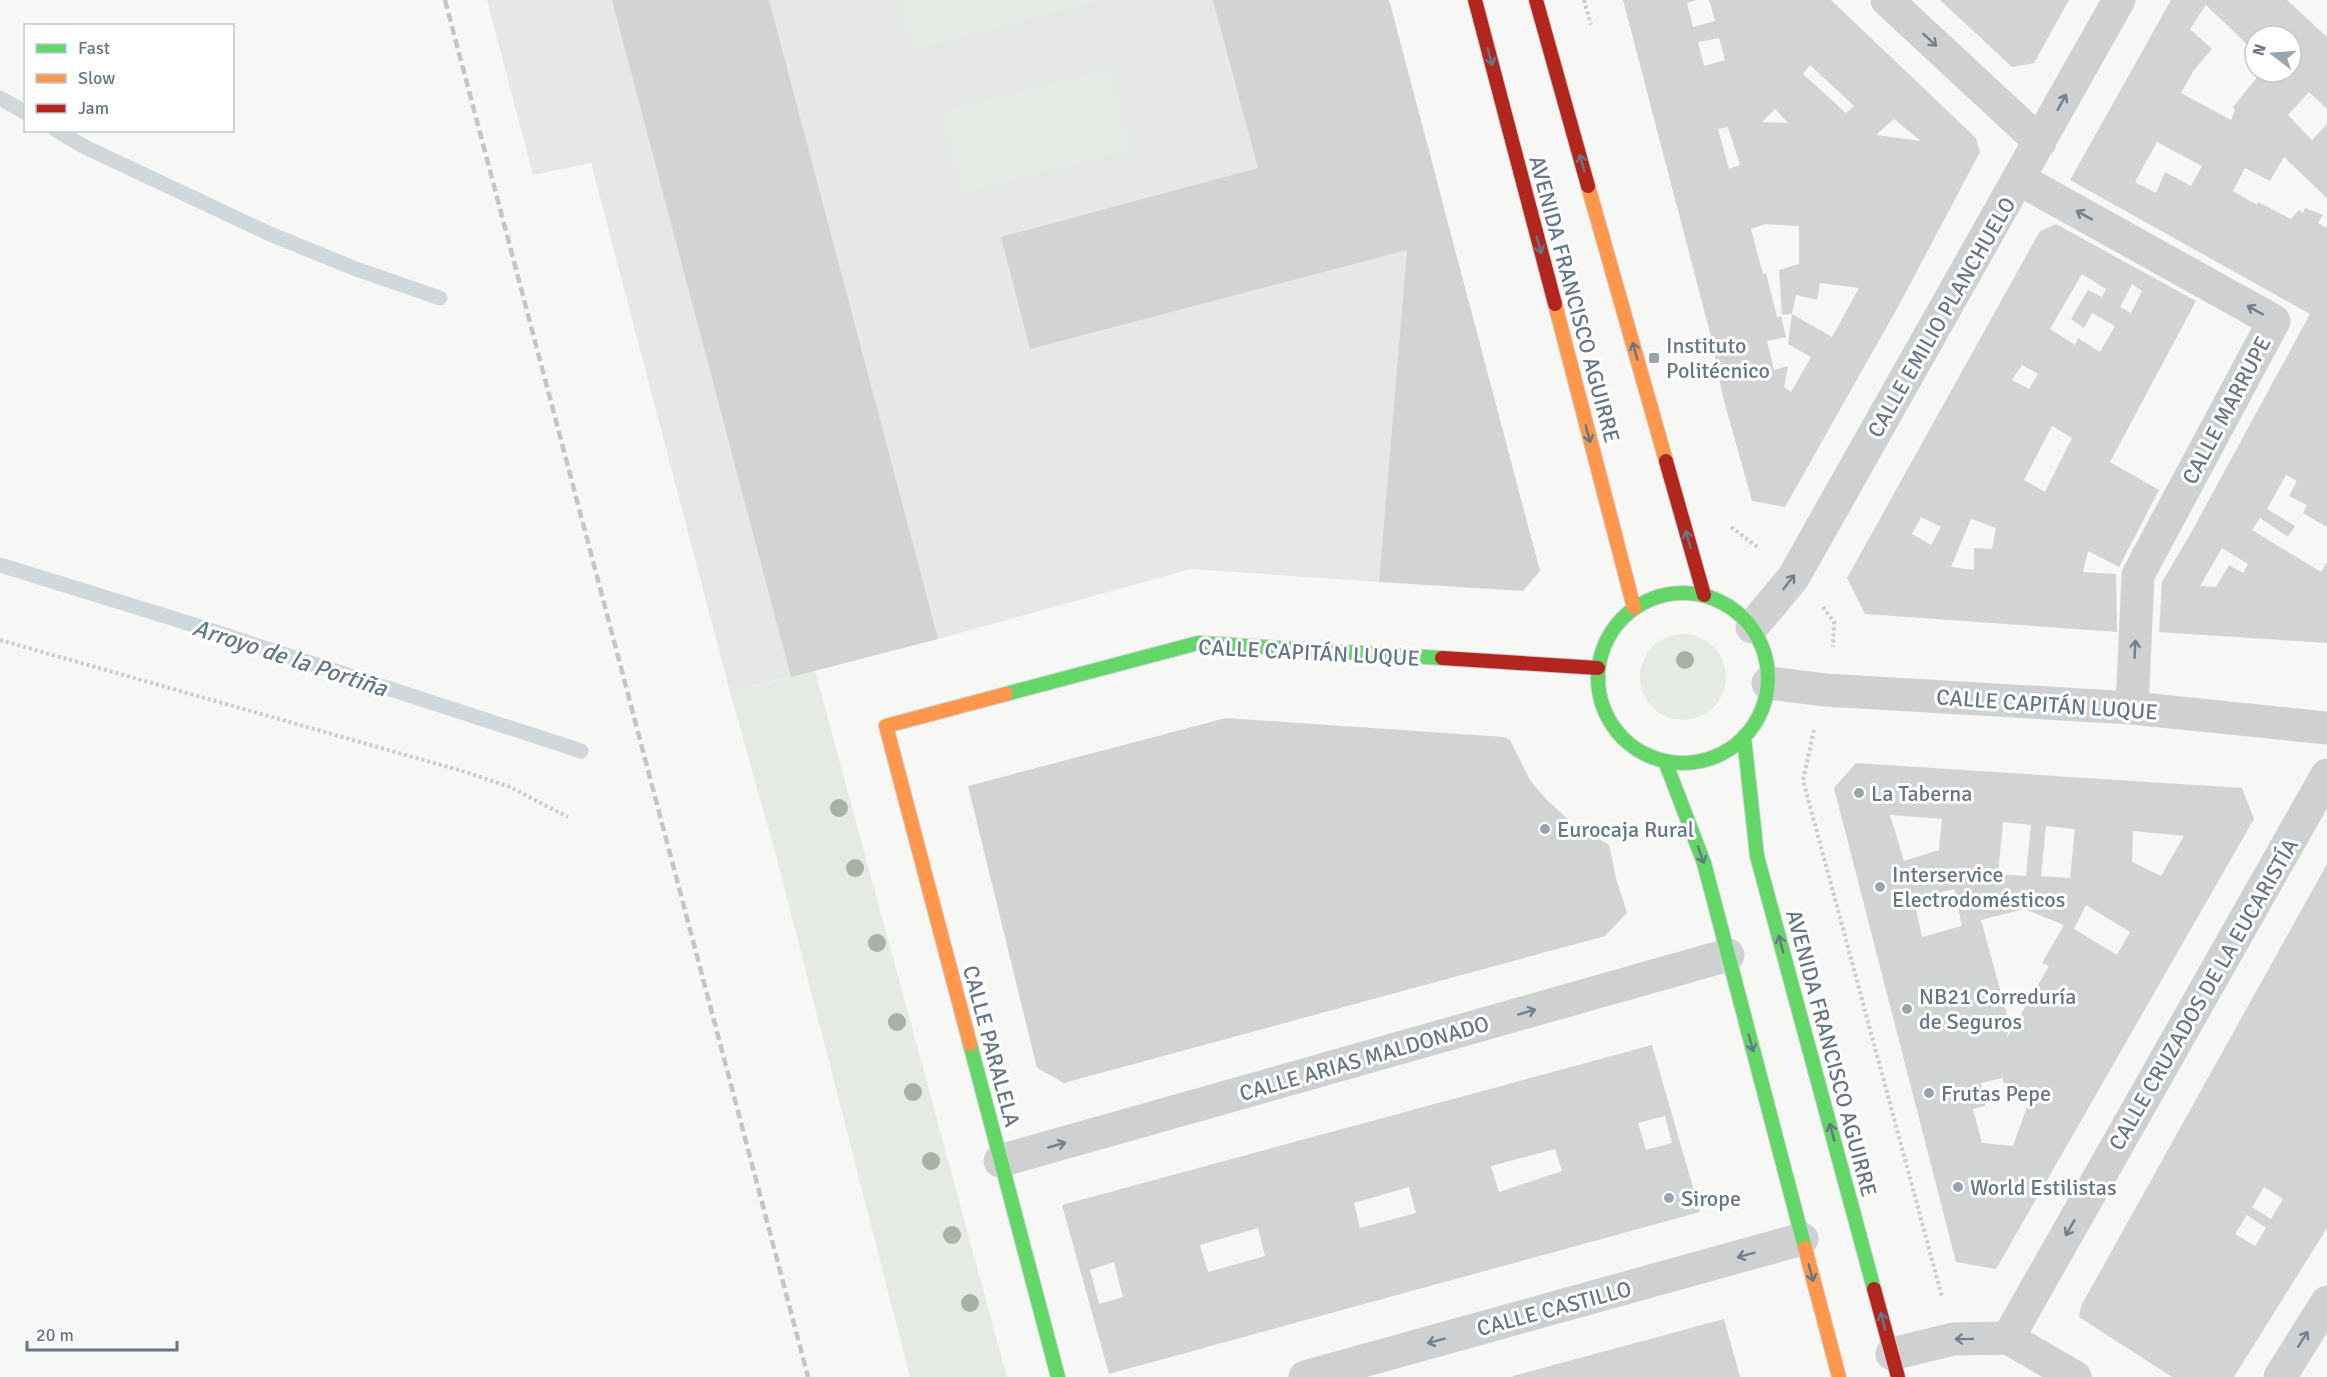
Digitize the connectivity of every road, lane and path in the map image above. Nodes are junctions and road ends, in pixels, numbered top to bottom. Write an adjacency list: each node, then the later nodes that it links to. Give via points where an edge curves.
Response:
1 (1475, 0): 8 (main road, AVENIDA FRANCISCO AGUIRRE, one-way to 8)
2 (1536, 0): 7 (main road, AVENIDA FRANCISCO AGUIRRE, one-way to 2)
3 (1887, 0): 5 (street, one-way to 5)
4 (2119, 0): 5 (street, CALLE EMILIO PLANCHUELO, one-way to 4)
5 (2040, 142): 6 (street, CALLE EMILIO PLANCHUELO)
6 (2019, 179): 9 (street, CALLE EMILIO PLANCHUELO, one-way to 6, via 1793,578); 13 (street, CALLE MARRUPE, one-way to 6, via 2138,575 2274,321)
7 (1704, 595): 8 (main road, via 1670,593); 9 (main road, via 1734,609)
8 (1634, 608): 11 (main road, via 1614,628)
9 (1752, 627): 12 (main road, via 1765,653)
10 (0, 640): 19 (path, via 466,772 510,787)
11 (1598, 668): 14 (main road, CALLE CAPITÁN LUQUE, via 1198,643); 17 (main road, via 1601,701 1612,725 1635,748)
12 (1768, 683): 13 (street, CALLE CAPITÁN LUQUE, via 1825,690); 16 (main road, via 1758,719)
13 (2132, 708): 15 (street, CALLE CAPITÁN LUQUE)
14 (886, 726): 21 (main road, CALLE PARALELA)
15 (2327, 728)
16 (1744, 737): 17 (main road, via 1708,759 1687,763); 25 (main road, AVENIDA FRANCISCO AGUIRRE, one-way to 16, via 1757,856)
17 (1665, 761): 20 (main road, one-way to 20, via 1704,863)
18 (2327, 775): 24 (street, CALLE CRUZADOS DE LA EUCARISTÍA, one-way to 24)
19 (568, 817)
20 (1728, 955): 21 (street, CALLE ARIAS MALDONADO, one-way to 20); 22 (main road, one-way to 22)
21 (1000, 1161): 26 (main road, CALLE PARALELA)
22 (1802, 1239): 27 (street, CALLE CASTILLO, one-way to 27); 28 (main road, one-way to 28)
23 (2327, 1302): 30 (street, one-way to 23)
24 (2008, 1338): 25 (street, one-way to 25, via 1953,1339); 29 (street)
25 (1895, 1365)
26 (1058, 1377)
27 (1305, 1377)
28 (1839, 1377)
29 (2075, 1377)
30 (2280, 1377)

